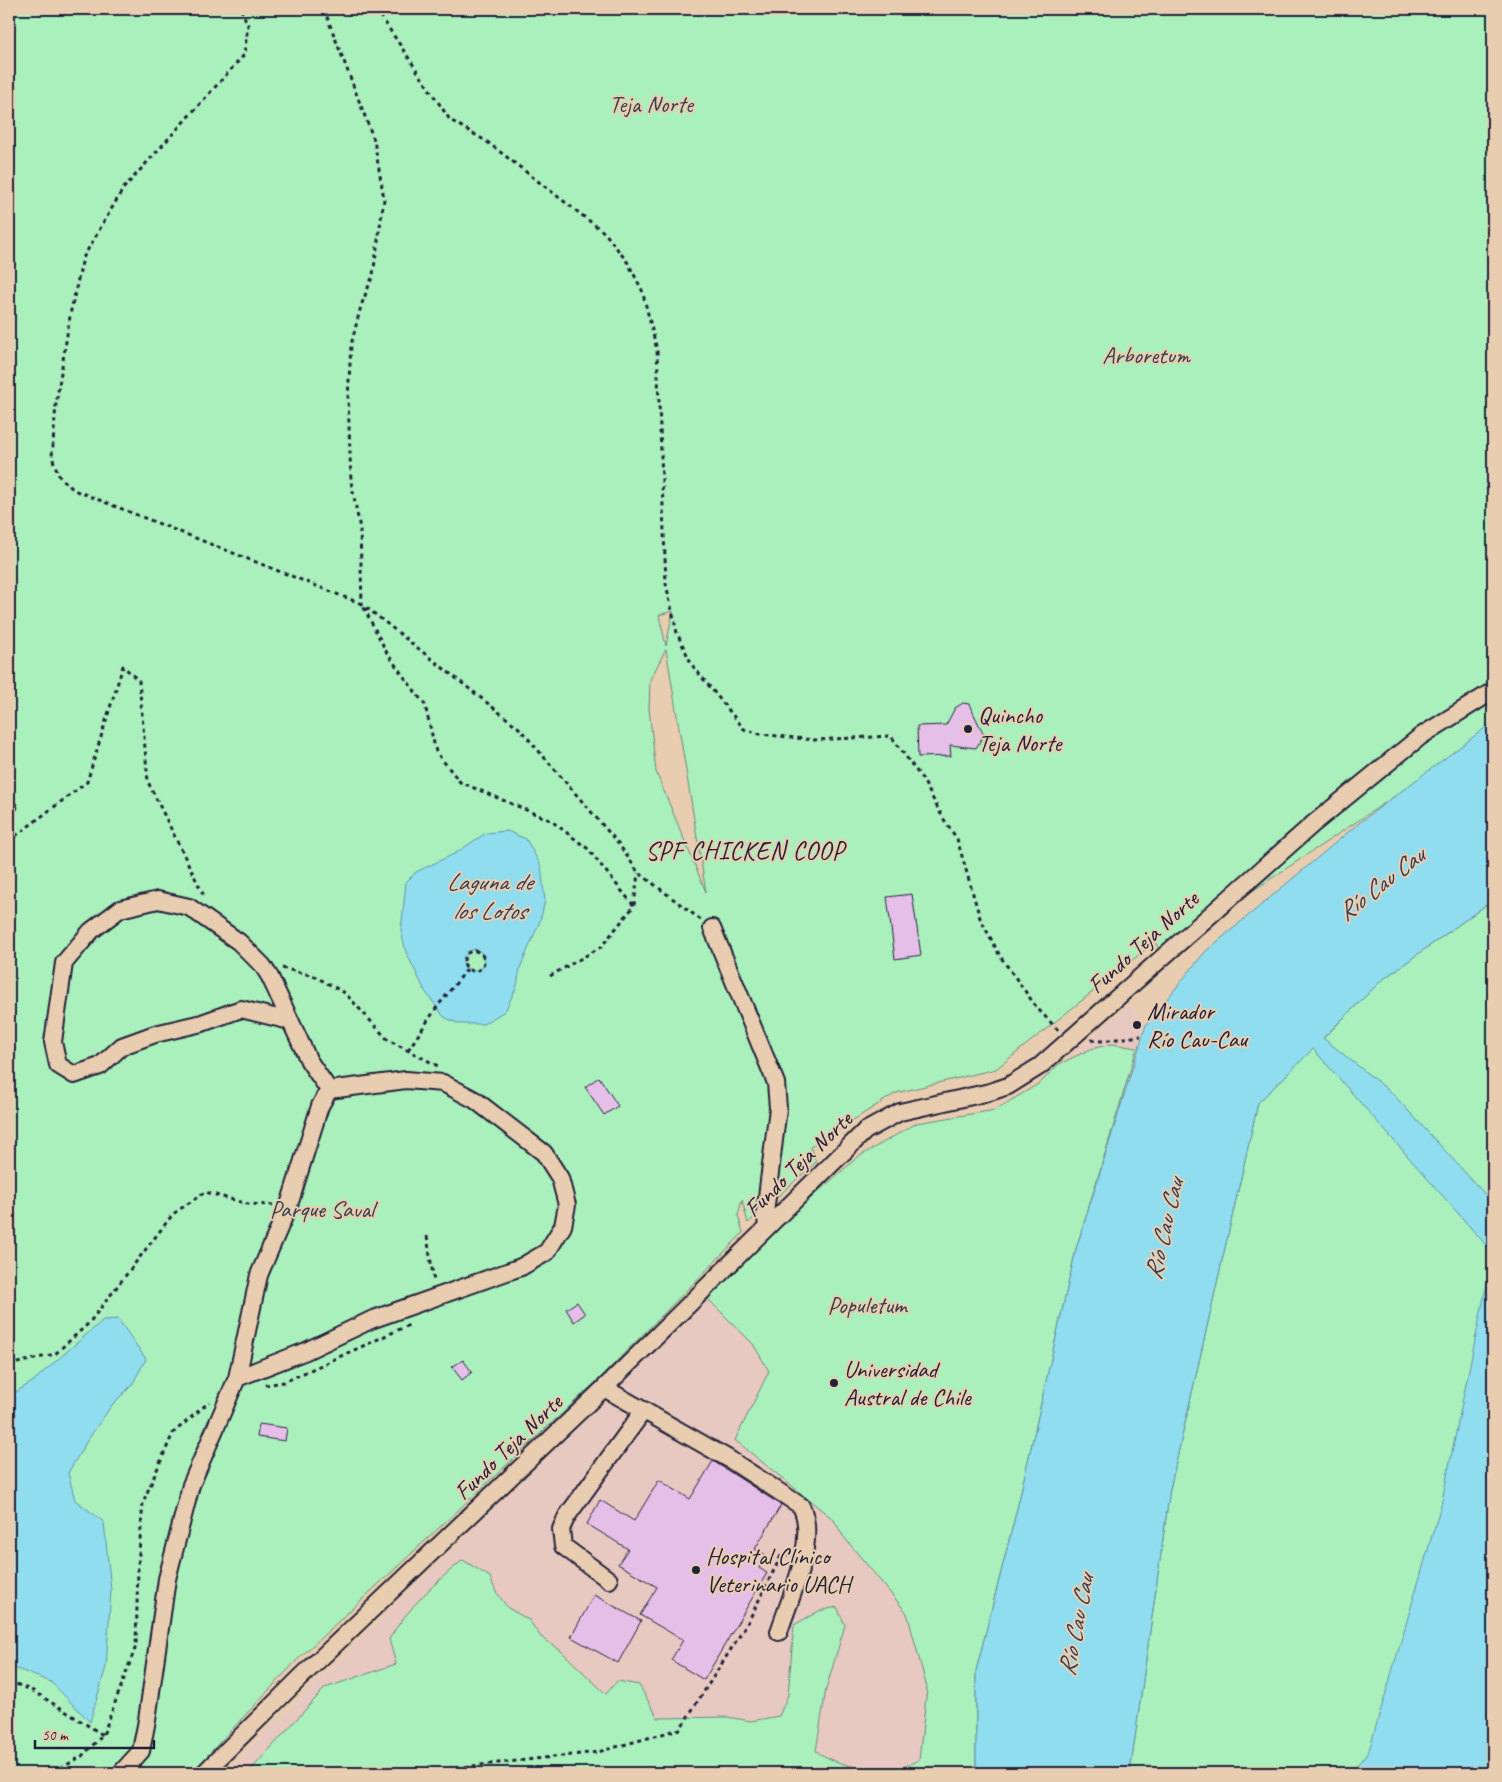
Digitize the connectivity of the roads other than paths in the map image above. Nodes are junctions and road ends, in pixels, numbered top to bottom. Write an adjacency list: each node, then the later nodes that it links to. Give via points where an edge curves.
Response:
1 (1493, 691): 5 (street, Fundo Teja Norte, via 1422,736 1314,824 1040,1066 1008,1086 900,1112 876,1123)
2 (712, 928): 5 (street, via 776,1082 778,1108 765,1213)
3 (290, 1021): 3 (street, via 263,966 219,926 189,907 158,900 120,909 91,931 64,963 53,1042 58,1065 74,1075 100,1066 122,1046 241,1009); 4 (street, via 308,1061)
4 (329, 1090): 6 (street, via 320,1106 290,1205 259,1275); 6 (street, via 406,1080 444,1083 476,1100 544,1153 560,1178 566,1205 562,1226 547,1252 521,1267 370,1320 306,1352)
5 (767, 1225): 7 (street, Fundo Teja Norte)
6 (237, 1378): 11 (street, via 191,1485 167,1578 141,1751)
7 (604, 1388): 8 (street); 12 (street, Fundo Teja Norte)
8 (644, 1410): 9 (street, via 567,1516 561,1529 563,1546); 10 (street, via 729,1459 801,1506 806,1522 806,1548)
9 (609, 1580)
10 (779, 1632)
11 (121, 1773)
12 (204, 1773)

